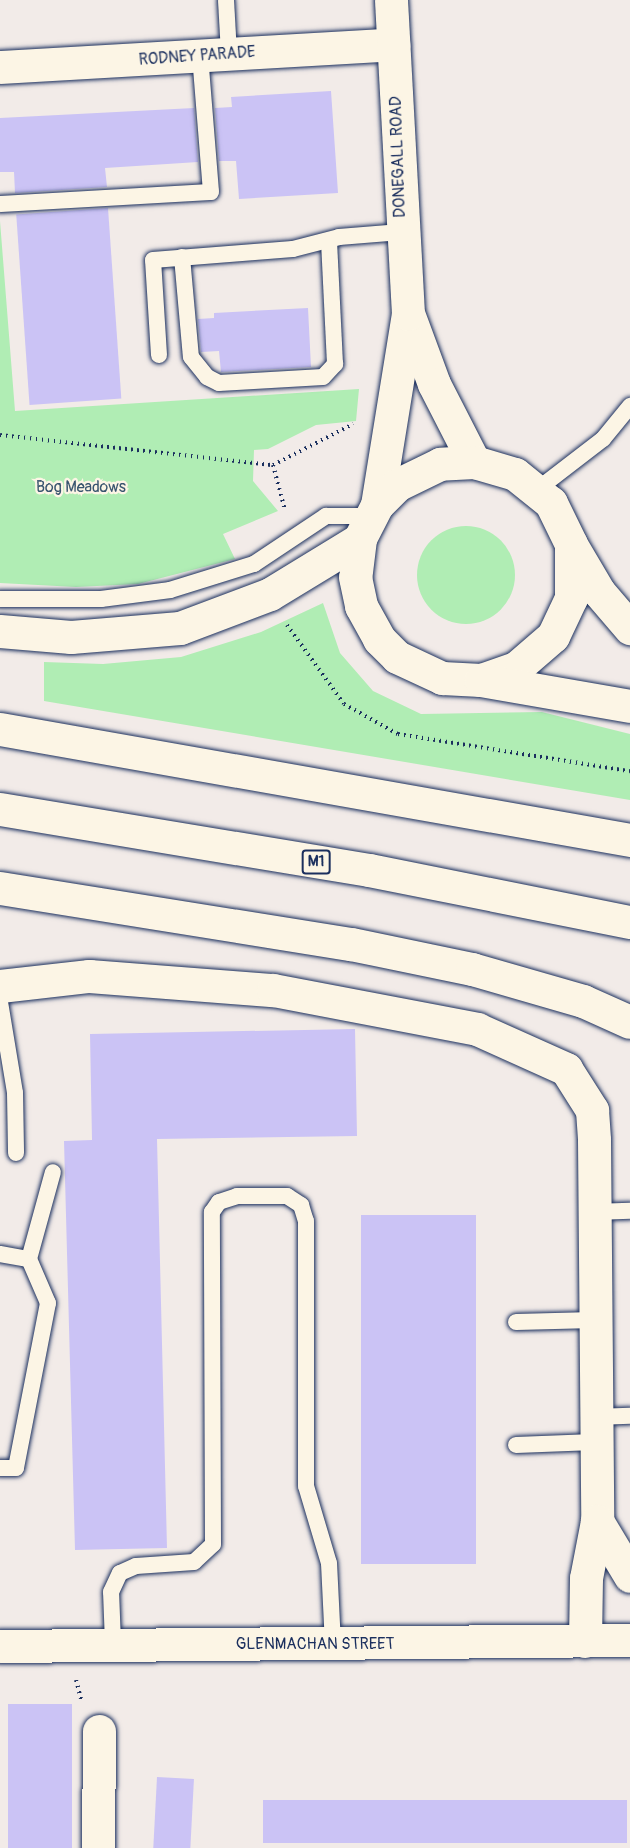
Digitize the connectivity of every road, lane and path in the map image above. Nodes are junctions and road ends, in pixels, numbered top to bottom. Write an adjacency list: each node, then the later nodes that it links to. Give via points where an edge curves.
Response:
1 (226, 0): 4 (lane)
2 (391, 0): 3 (main road, DONEGALL ROAD)
3 (393, 44): 4 (main road, RODNEY PARADE); 7 (main road, DONEGALL ROAD)
4 (214, 54): 5 (main road, RODNEY PARADE); 6 (lane, via 211,192)
5 (0, 67)
6 (0, 204)
7 (401, 232): 8 (lane, via 339,237); 10 (main road, DONEGALL ROAD)
8 (328, 243): 9 (lane); 9 (lane, via 335,364 323,377 219,383 207,377 191,357)
9 (182, 257): 11 (lane, via 153,260)
10 (408, 314): 15 (main road, DONEGALL ROAD, via 434,384); 19 (main road, DONEGALL ROAD)
11 (159, 355)
12 (630, 406): 17 (lane, via 603,439)
13 (357, 423): 16 (path, via 297,449)
14 (0, 435): 16 (path)
15 (474, 462): 17 (main road, via 515,474); 19 (main road, via 421,470 397,485)
16 (273, 465): 18 (path, via 277,492)
17 (538, 489): 20 (main road, via 560,517)
18 (289, 519)
19 (369, 520): 21 (lane, via 326,516 254,564 170,590 101,599); 24 (main road, via 270,594 180,628 71,637); 25 (main road, DONEGALL ROAD, via 357,586 361,606 379,639 397,657 423,673)
20 (571, 544): 23 (main road, via 599,592); 25 (main road, via 571,598 553,636 516,668)
21 (0, 599)
22 (283, 618): 28 (path, via 344,704 398,734)
23 (630, 628)
24 (0, 631)
25 (481, 680): 26 (main road, DONEGALL ROAD)
26 (630, 706)
27 (0, 729): 30 (main road)
28 (630, 771)
29 (0, 809): 32 (main road, M1, via 369,870)
30 (630, 840)
31 (0, 888): 35 (main road, via 351,944 472,969 583,1001)
32 (630, 922)
33 (0, 986): 40 (main road, via 64,977 174,981 382,1008 477,1029 545,1056 566,1069 592,1110)
34 (0, 1002): 36 (lane)
35 (630, 1022)
36 (4, 1059): 37 (lane, via 15,1093)
37 (16, 1153)
38 (52, 1172): 42 (lane)
39 (630, 1211): 40 (lane)
40 (594, 1212): 43 (main road)
41 (0, 1254): 42 (lane)
42 (29, 1259): 48 (lane, via 48,1303 16,1468)
43 (594, 1320): 44 (lane); 46 (main road)
44 (516, 1322)
45 (630, 1416): 46 (lane)
46 (595, 1430): 47 (lane); 49 (main road)
47 (516, 1445)
48 (0, 1468)
49 (597, 1521): 50 (main road); 52 (main road, via 586,1578)
50 (630, 1576)
51 (630, 1640): 52 (main road, GLENMACHAN STREET)
52 (585, 1641): 55 (main road, GLENMACHAN STREET)
53 (113, 1643): 54 (main road, GLENMACHAN STREET); 55 (main road, GLENMACHAN STREET); 55 (lane, via 111,1592 120,1574 136,1566 194,1562 213,1545 212,1212 219,1202 237,1196 287,1196 301,1205 306,1221 306,1486 328,1563)
54 (68, 1644): 56 (main road, GLENMACHAN STREET); 57 (path, via 79,1697)
55 (333, 1645)
56 (0, 1646)
57 (99, 1731): 58 (main road)
58 (98, 1848)

